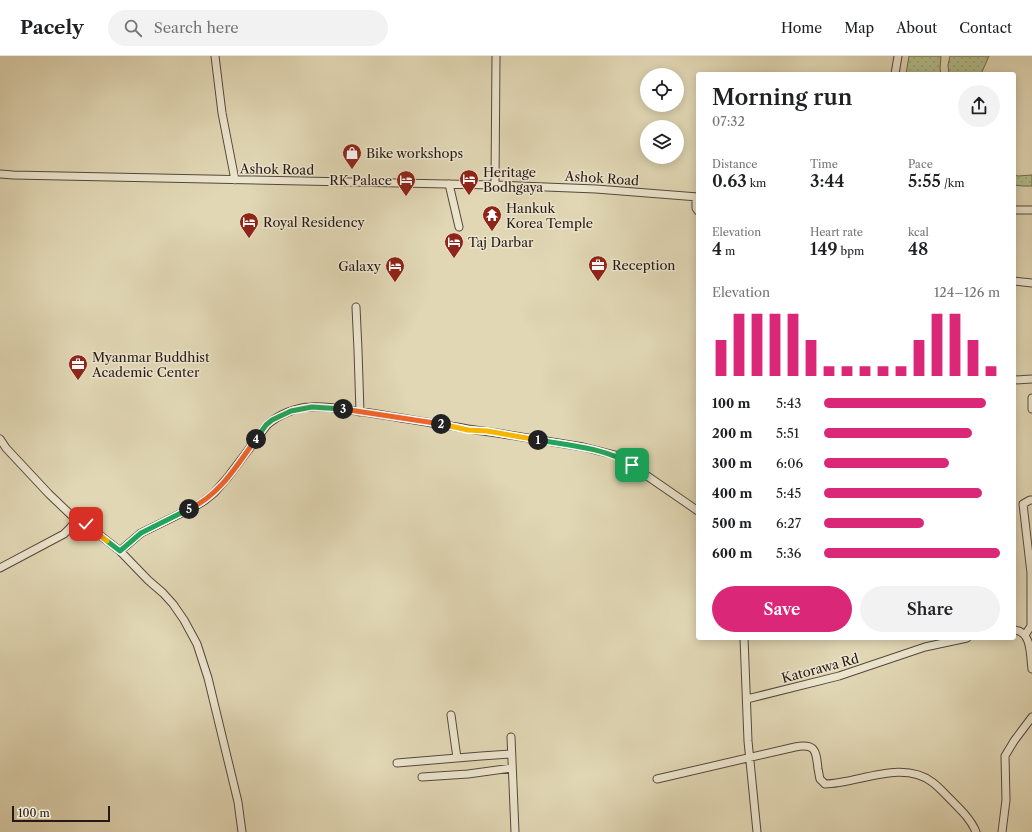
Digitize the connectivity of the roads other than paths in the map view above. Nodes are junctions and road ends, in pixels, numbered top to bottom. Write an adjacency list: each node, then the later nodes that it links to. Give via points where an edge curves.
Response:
1 (215, 56): 6 (street, via 222,113)
2 (496, 56): 8 (street)
3 (898, 56): 4 (street)
4 (895, 72)
5 (0, 174): 6 (street, Ashok Road)
6 (235, 180): 7 (street, Ashok Road)
7 (449, 184): 8 (street, Ashok Road); 12 (street)
8 (495, 185): 9 (street, Ashok Road)
9 (696, 197)
10 (1016, 210): 11 (street)
11 (1032, 210)
12 (458, 227)
13 (1016, 281): 14 (street)
14 (1032, 283)
15 (356, 307): 20 (street)
16 (1032, 379): 17 (street)
17 (1016, 380)
18 (1032, 398): 19 (street)
19 (1032, 409)
20 (360, 412): 23 (street, via 582,447 615,455); 25 (street, via 312,407 291,411 272,420 214,493 194,507 141,533)
21 (0, 439): 24 (street, via 48,494)
22 (1032, 500): 27 (street, via 1023,504)
23 (696, 510)
24 (77, 519): 25 (street); 26 (street, via 64,534)
25 (120, 551): 44 (street, via 168,598 195,640 210,686 238,802)
26 (0, 568)
27 (1031, 580): 29 (street, via 1031,626)
28 (1016, 629): 29 (street)
29 (1025, 635): 32 (street)
30 (744, 640): 33 (street)
31 (958, 640): 33 (street, Katorawa Rd, via 925,647 839,676)
32 (1032, 669)
33 (747, 699): 39 (street)
34 (451, 715): 38 (street)
35 (1032, 717): 48 (street, via 1005,756 1006,800)
36 (511, 737): 37 (street)
37 (511, 754): 38 (street); 41 (street)
38 (457, 758): 40 (street)
39 (749, 758): 43 (street); 46 (street); 47 (street, via 803,746 811,747 816,752 820,779 825,784 898,772 921,776 932,782 952,801 970,820)
40 (397, 763)
41 (512, 768): 42 (street); 45 (street)
42 (422, 777)
43 (657, 779)
44 (242, 832)
45 (515, 832)
46 (757, 832)
47 (976, 832)
48 (1002, 832)

